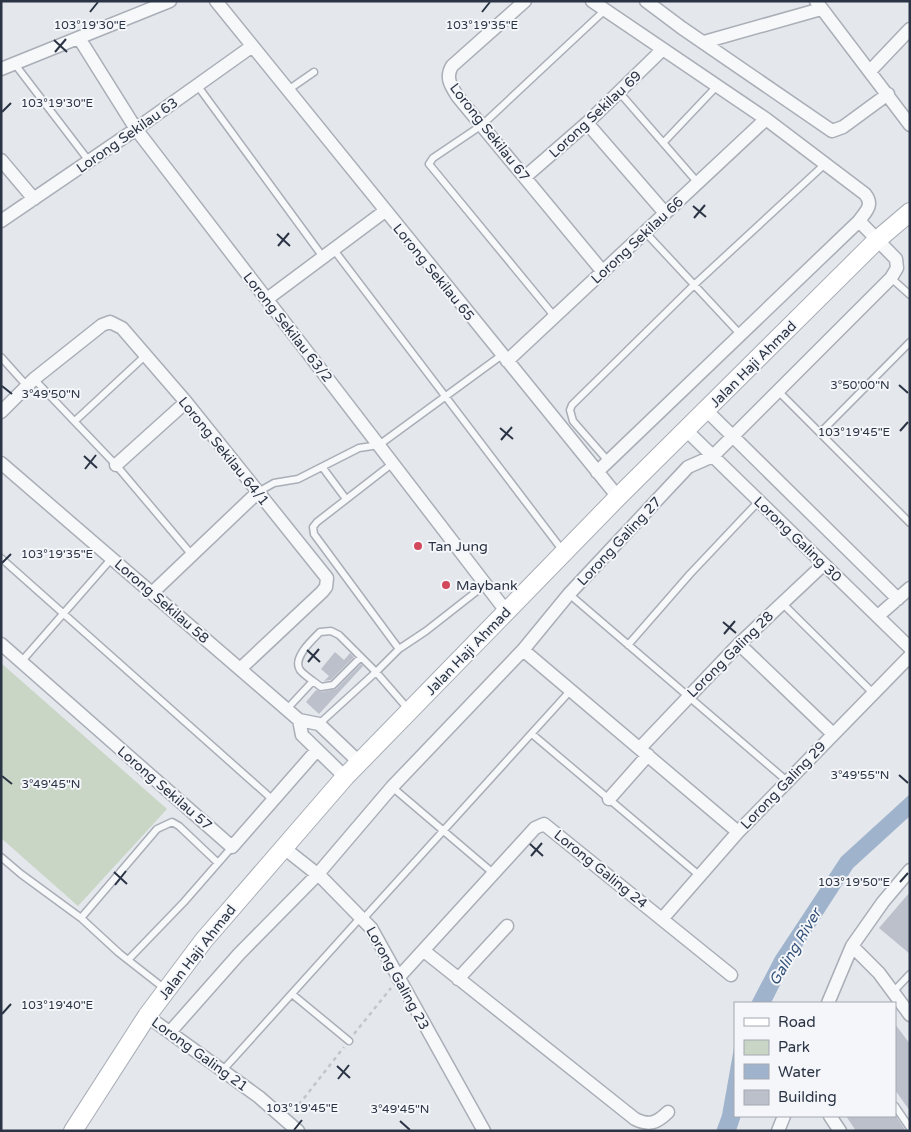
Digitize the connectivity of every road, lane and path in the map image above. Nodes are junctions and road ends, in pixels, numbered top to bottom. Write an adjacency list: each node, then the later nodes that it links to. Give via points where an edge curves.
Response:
1 (170, 1): 9 (street)
2 (216, 1): 11 (street, Lorong Sekilau 65)
3 (525, 1): 25 (street, Lorong Sekilau 67, via 449,70 451,87)
4 (592, 1): 7 (street)
5 (646, 1): 10 (street)
6 (818, 5): 10 (street); 15 (street)
7 (605, 10): 12 (street); 25 (lane)
8 (910, 29): 15 (street)
9 (79, 38): 13 (street); 26 (street, Lorong Sekilau 63/2)
10 (704, 42): 21 (street, via 832,131 843,127)
11 (251, 47): 17 (street, Lorong Sekilau 63); 19 (street, Lorong Sekilau 65)
12 (663, 49): 18 (street); 20 (street, Lorong Sekilau 69)
13 (14, 63): 14 (street); 29 (lane)
14 (1, 69)
15 (870, 71): 21 (street)
16 (314, 72): 19 (lane)
17 (197, 85): 26 (street, Lorong Sekilau 63); 41 (lane)
18 (717, 86): 22 (street); 27 (lane)
19 (287, 91): 34 (street, Lorong Sekilau 65)
20 (619, 92): 24 (street, Lorong Sekilau 69); 27 (lane)
21 (888, 94): 23 (street)
22 (766, 119): 30 (street); 32 (street, Lorong Sekilau 66)
23 (908, 119)
24 (587, 123): 31 (street, Lorong Sekilau 69); 35 (street)
25 (482, 125): 31 (street, Lorong Sekilau 67); 47 (lane, via 433,158 430,168)
26 (136, 129): 29 (street, Lorong Sekilau 63); 46 (street, Lorong Sekilau 63/2)
27 (663, 143): 32 (lane)
28 (1, 160): 33 (street)
29 (89, 161): 33 (street, Lorong Sekilau 63)
30 (824, 164): 38 (street, via 870,200 870,206); 44 (lane)
31 (525, 177): 42 (street, Lorong Sekilau 67)
32 (698, 183): 35 (street, Lorong Sekilau 66)
33 (34, 198): 37 (street, Lorong Sekilau 63)
34 (385, 212): 41 (street); 52 (street, Lorong Sekilau 65)
35 (665, 213): 39 (street, Lorong Sekilau 66)
36 (908, 216): 40 (street, Jalan Haji Ahmad)
37 (1, 221)
38 (859, 221): 40 (street); 48 (street)
39 (645, 232): 42 (street, Lorong Sekilau 66); 44 (lane)
40 (877, 240): 43 (street, via 896,259 897,268); 57 (street, Jalan Haji Ahmad)
41 (328, 254): 46 (street); 55 (lane)
42 (603, 272): 47 (street, Lorong Sekilau 66)
43 (891, 278): 45 (lane); 54 (street, Lorong Galing 27)
44 (694, 285): 48 (lane); 65 (lane, via 570,410 573,421)
45 (910, 295)
46 (267, 299): 63 (street, Lorong Sekilau 63/2)
47 (555, 316): 52 (street, Lorong Sekilau 66)
48 (740, 334): 65 (street)
49 (910, 342): 61 (lane)
50 (146, 355): 53 (street, Lorong Sekilau 64/1, via 110,322); 56 (street, Lorong Sekilau 64/1); 59 (lane)
51 (1, 358): 53 (lane)
52 (504, 358): 55 (lane); 70 (street, Lorong Sekilau 65)
53 (30, 382): 58 (street); 59 (lane)
54 (778, 391): 61 (lane); 62 (street, Lorong Galing 27)
55 (446, 396): 63 (lane); 76 (lane)
56 (186, 402): 68 (street); 71 (street, Lorong Sekilau 64/1)
57 (706, 410): 60 (street, Jalan Haji Ahmad); 62 (street, Lorong Galing 30)
58 (1, 412)
59 (76, 420): 68 (lane)
60 (686, 430): 64 (street, Lorong Galing 30); 72 (street, Jalan Haji Ahmad)
61 (820, 433): 75 (lane)
62 (732, 436): 64 (street, Lorong Galing 27); 85 (street, Lorong Galing 30)
63 (379, 446): 66 (street, Lorong Sekilau 63/2); 69 (lane, via 359,448)
64 (713, 456): 74 (street, Lorong Galing 30); 84 (street, Lorong Galing 27, via 697,462 672,484)
65 (608, 461): 70 (street)
66 (392, 462): 73 (lane); 81 (street, Lorong Sekilau 63/2)
67 (1, 463): 79 (street, Lorong Sekilau 58)
68 (116, 465): 77 (lane)
69 (323, 468): 71 (lane); 73 (lane)
70 (597, 472): 72 (street, Lorong Sekilau 65)
71 (258, 492): 77 (street); 99 (street, Lorong Sekilau 64/1, via 328,582 322,592)
72 (618, 497): 76 (street, Jalan Haji Ahmad)
73 (346, 499): 94 (lane, via 316,522 314,534)
74 (759, 501): 80 (street, Lorong Galing 30); 92 (lane)
75 (910, 523)
76 (565, 553): 87 (street, Jalan Haji Ahmad)
77 (192, 555): 83 (street)
78 (1, 558): 88 (lane)
79 (112, 558): 83 (street, Lorong Sekilau 58); 88 (lane)
80 (824, 564): 86 (street, Lorong Galing 28); 89 (street, Lorong Galing 30)
81 (486, 584): 87 (street, Lorong Sekilau 63/2); 94 (lane)
82 (910, 588): 85 (street)
83 (152, 593): 99 (street, Lorong Sekilau 58)
84 (570, 594): 92 (lane); 95 (street, Lorong Galing 27)
85 (898, 598): 89 (street)
86 (781, 602): 91 (street, Lorong Galing 28); 103 (lane)
87 (506, 611): 106 (street, Jalan Haji Ahmad)
88 (63, 614): 98 (lane); 118 (lane)
89 (878, 616): 93 (street, Lorong Galing 30)
90 (1, 644): 98 (street, Lorong Sekilau 57)
91 (739, 644): 104 (street, Lorong Galing 28); 110 (street)
92 (628, 645): 104 (lane)
93 (910, 648)
94 (399, 649): 100 (lane)
95 (523, 650): 102 (street); 116 (street)
96 (910, 656): 103 (street, Lorong Galing 29)
97 (361, 657): 100 (lane); 101 (lane, via 333,685 321,687); 101 (lane, via 339,635 332,631 320,632 300,656 298,664)
98 (21, 662): 121 (street, Lorong Sekilau 57)
99 (240, 669): 105 (street, Lorong Sekilau 58)
100 (376, 672): 106 (lane); 108 (lane)
101 (313, 681): 105 (lane)
102 (571, 690): 109 (lane); 112 (street)
103 (873, 693): 110 (street, Lorong Galing 29)
104 (688, 696): 112 (street, Lorong Galing 28); 115 (lane)
105 (287, 709): 107 (street, Lorong Sekilau 58)
106 (410, 711): 113 (street, Jalan Haji Ahmad)
107 (299, 720): 108 (street); 111 (street, Lorong Sekilau 58, via 302,735)
108 (318, 724): 113 (street)
109 (532, 734): 117 (lane); 119 (lane)
110 (833, 734): 115 (street, Lorong Galing 29)
111 (317, 750): 114 (street, Lorong Sekilau 58); 118 (street)
112 (644, 752): 117 (street, Lorong Galing 28); 120 (street)
113 (359, 762): 114 (street, Jalan Haji Ahmad)
114 (345, 777): 122 (street, Jalan Haji Ahmad)
115 (787, 781): 120 (street, Lorong Galing 29)
116 (392, 787): 119 (lane); 127 (street)
117 (609, 799): 128 (lane)
118 (273, 800): 121 (street)
119 (443, 829): 126 (lane); 129 (lane)
120 (738, 832): 128 (street, Lorong Galing 29)
121 (232, 846): 124 (lane)
122 (284, 848): 127 (street, Lorong Galing 23); 140 (street, Jalan Haji Ahmad, via 204,940)
123 (1, 857): 130 (lane)
124 (218, 863): 130 (lane, via 179,826 172,822 163,824); 135 (lane)
125 (910, 870): 133 (street)
126 (493, 873): 131 (street, Lorong Galing 24, via 535,828 544,824); 134 (street, Lorong Galing 24)
127 (317, 874): 129 (street, Lorong Galing 23); 146 (street, via 239,954)
128 (700, 876): 131 (street, Lorong Galing 29)
129 (363, 917): 138 (street, Lorong Galing 23, via 379,939); 142 (lane)
130 (81, 918): 135 (lane)
131 (662, 919): 137 (street, Lorong Galing 24)
132 (507, 926): 139 (street)
133 (852, 946): 141 (street); 143 (street)
134 (424, 951): 138 (street, Lorong Galing 24); 139 (street)
135 (129, 959): 140 (lane)
136 (910, 974): 141 (lane)
137 (731, 975)
138 (398, 978): 156 (street, Lorong Galing 23)
139 (458, 979): 150 (street, via 635,1119 652,1124)
140 (167, 990): 145 (street, Jalan Haji Ahmad)
141 (894, 992): 144 (street)
142 (292, 994): 147 (lane); 148 (lane)
143 (828, 1002)
144 (910, 1015)
145 (147, 1016): 146 (street, Lorong Galing 21); 154 (street, Jalan Haji Ahmad)
146 (170, 1032): 148 (street, Lorong Galing 21)
147 (349, 1041)
148 (223, 1070): 155 (street, Lorong Galing 21, via 259,1096)
149 (896, 1107): 153 (lane)
150 (668, 1112)
151 (784, 1117): 157 (street)
152 (831, 1117): 158 (street)
153 (910, 1128)
154 (73, 1131)
155 (298, 1131)
156 (484, 1131)
157 (778, 1131)
158 (840, 1131)

